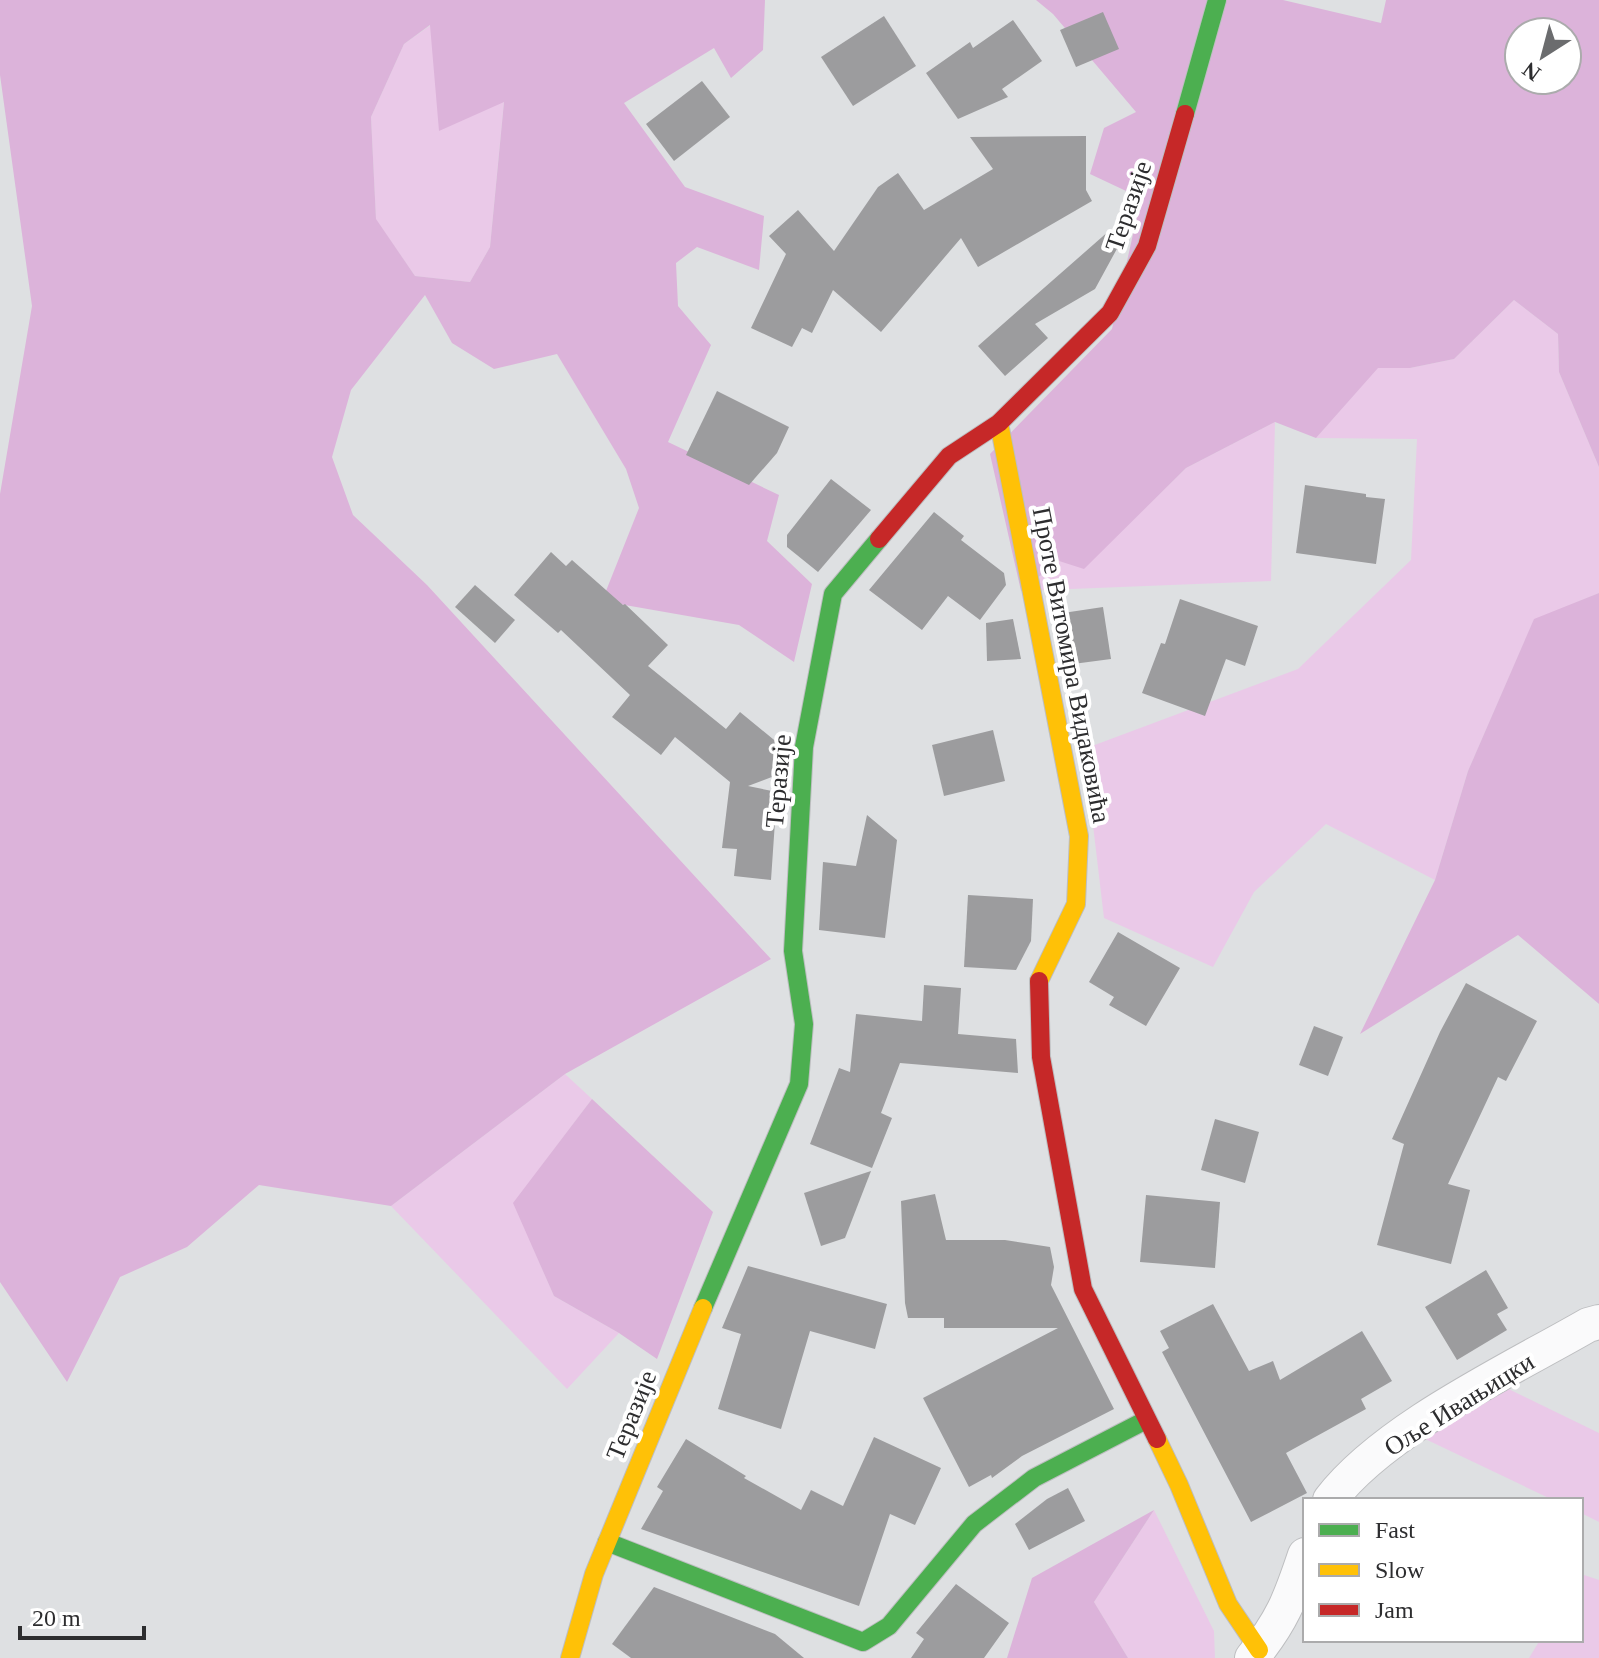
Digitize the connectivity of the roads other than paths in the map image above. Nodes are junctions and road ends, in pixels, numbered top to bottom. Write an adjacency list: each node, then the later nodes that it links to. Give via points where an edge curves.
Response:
1 (1217, 0): 2 (street, Теразије, via 1147,246 1110,313)
2 (999, 423): 4 (street, Проте Витомира Видаковића, via 1079,836 1076,904 1039,981 1041,1057 1083,1289); 6 (street, Теразије, via 949,456 833,594 804,747 793,951 804,1024 799,1084)
3 (1599, 1322): 5 (street, Оље Ивањицки, via 1426,1418 1364,1464)
4 (1146, 1420): 6 (street, via 1034,1478 974,1524 889,1626 863,1642); 8 (street, Проте Витомира Видаковића, via 1228,1604)
5 (1331, 1498)
6 (607, 1542): 9 (street, Теразије)
7 (1303, 1561): 8 (street, via 1289,1603)
8 (1256, 1654)
9 (570, 1658)

